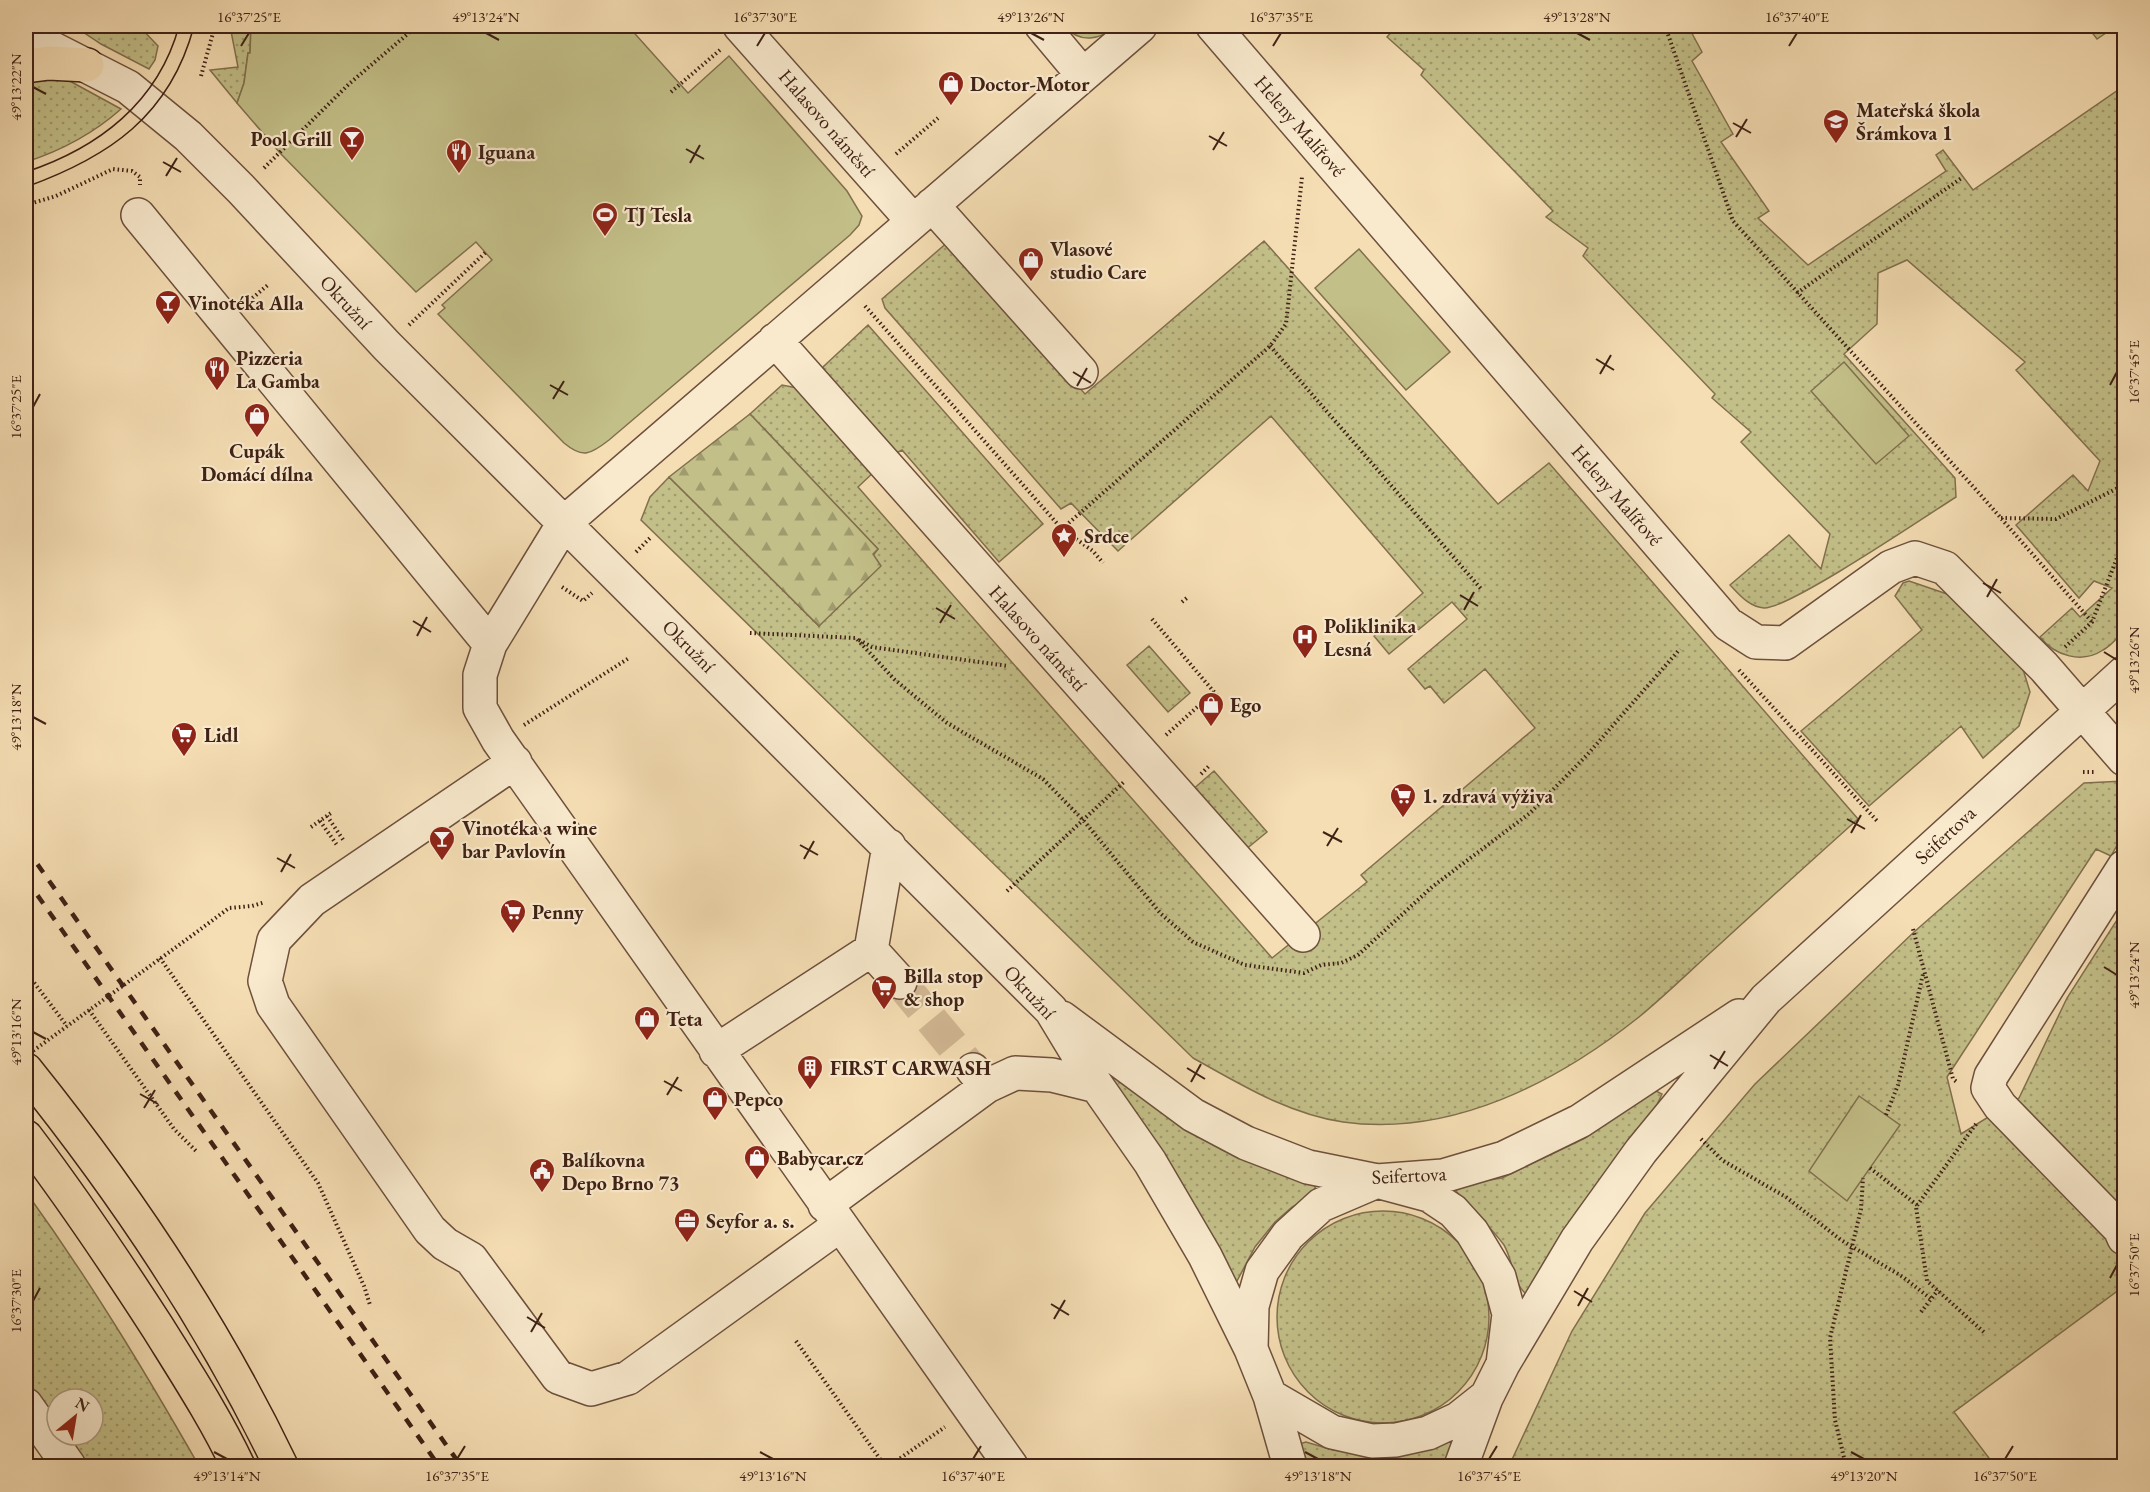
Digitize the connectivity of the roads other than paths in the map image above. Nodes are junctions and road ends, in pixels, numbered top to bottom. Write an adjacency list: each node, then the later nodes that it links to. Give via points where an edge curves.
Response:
1 (58, 26): 10 (street)
2 (1042, 26): 9 (street)
3 (1140, 26): 9 (street)
4 (1213, 26): 18 (street, Heleny Malířové, via 1728,624 1756,642 1785,643 1891,567 1916,558 1945,568)
5 (735, 34): 11 (street, Halasovo náměstí)
6 (26, 35): 7 (street, Okružní)
7 (87, 65): 8 (main road); 10 (street, Okružní)
8 (26, 66)
9 (1083, 75): 11 (street)
10 (128, 87): 15 (street, Okružní, via 176,124 241,189 387,346)
11 (923, 213): 13 (street); 14 (street, Halasovo náměstí)
12 (138, 215): 16 (street)
13 (775, 340): 15 (street); 23 (street, Halasovo náměstí)
14 (1080, 372)
15 (564, 523): 16 (street); 21 (street, Okružní)
16 (490, 644): 19 (street, via 480,675 480,708)
17 (2124, 673): 18 (street, Seifertova)
18 (2082, 710): 20 (street, Heleny Malířové); 26 (street, Seifertova)
19 (506, 751): 28 (street); 35 (street, via 312,900 274,940 267,962 264,981 273,1005 430,1230 471,1259 558,1377 591,1389 628,1378)
20 (2124, 759)
21 (889, 846): 24 (street); 27 (street, Okružní)
22 (2124, 867): 36 (street, via 2038,998 1991,1076 1988,1088 1995,1101 2120,1229)
23 (1302, 935)
24 (871, 950): 25 (street); 28 (street)
25 (900, 982)
26 (1766, 999): 34 (street, Seifertova, via 1580,1121 1503,1158 1443,1176); 38 (street, Seifertova, via 1641,1151 1577,1240)
27 (1051, 1010): 31 (street, Okružní); 34 (street, Seifertova, via 1193,1115 1246,1143 1308,1167)
28 (716, 1051): 35 (street)
29 (26, 1054): 32 (main road)
30 (26, 1070): 32 (main road)
31 (1097, 1086): 35 (street, via 1053,1075 1015,1073 980,1078); 37 (street, Okružní, via 1150,1162 1205,1257)
32 (68, 1124): 42 (main road, via 155,1246)
33 (26, 1137): 44 (main road, via 71,1197 184,1368)
34 (1377, 1181): 37 (street, via 1321,1205 1288,1235 1262,1271 1252,1306); 38 (street, via 1429,1195 1453,1211 1472,1232 1499,1277 1509,1314)
35 (833, 1215): 47 (street)
36 (2124, 1238)
37 (1251, 1349): 39 (street, Okružní)
38 (1503, 1364): 40 (street, Seifertova)
39 (1270, 1396): 40 (street, via 1332,1432 1372,1441 1428,1433 1458,1419); 48 (street, Okružní)
40 (1487, 1396): 49 (street, Seifertova)
41 (26, 1405): 43 (street)
42 (260, 1422): 45 (main road); 46 (main road)
43 (69, 1467)
44 (238, 1467)
45 (281, 1467)
46 (291, 1467)
47 (1011, 1467)
48 (1290, 1467)
49 (1461, 1467)

